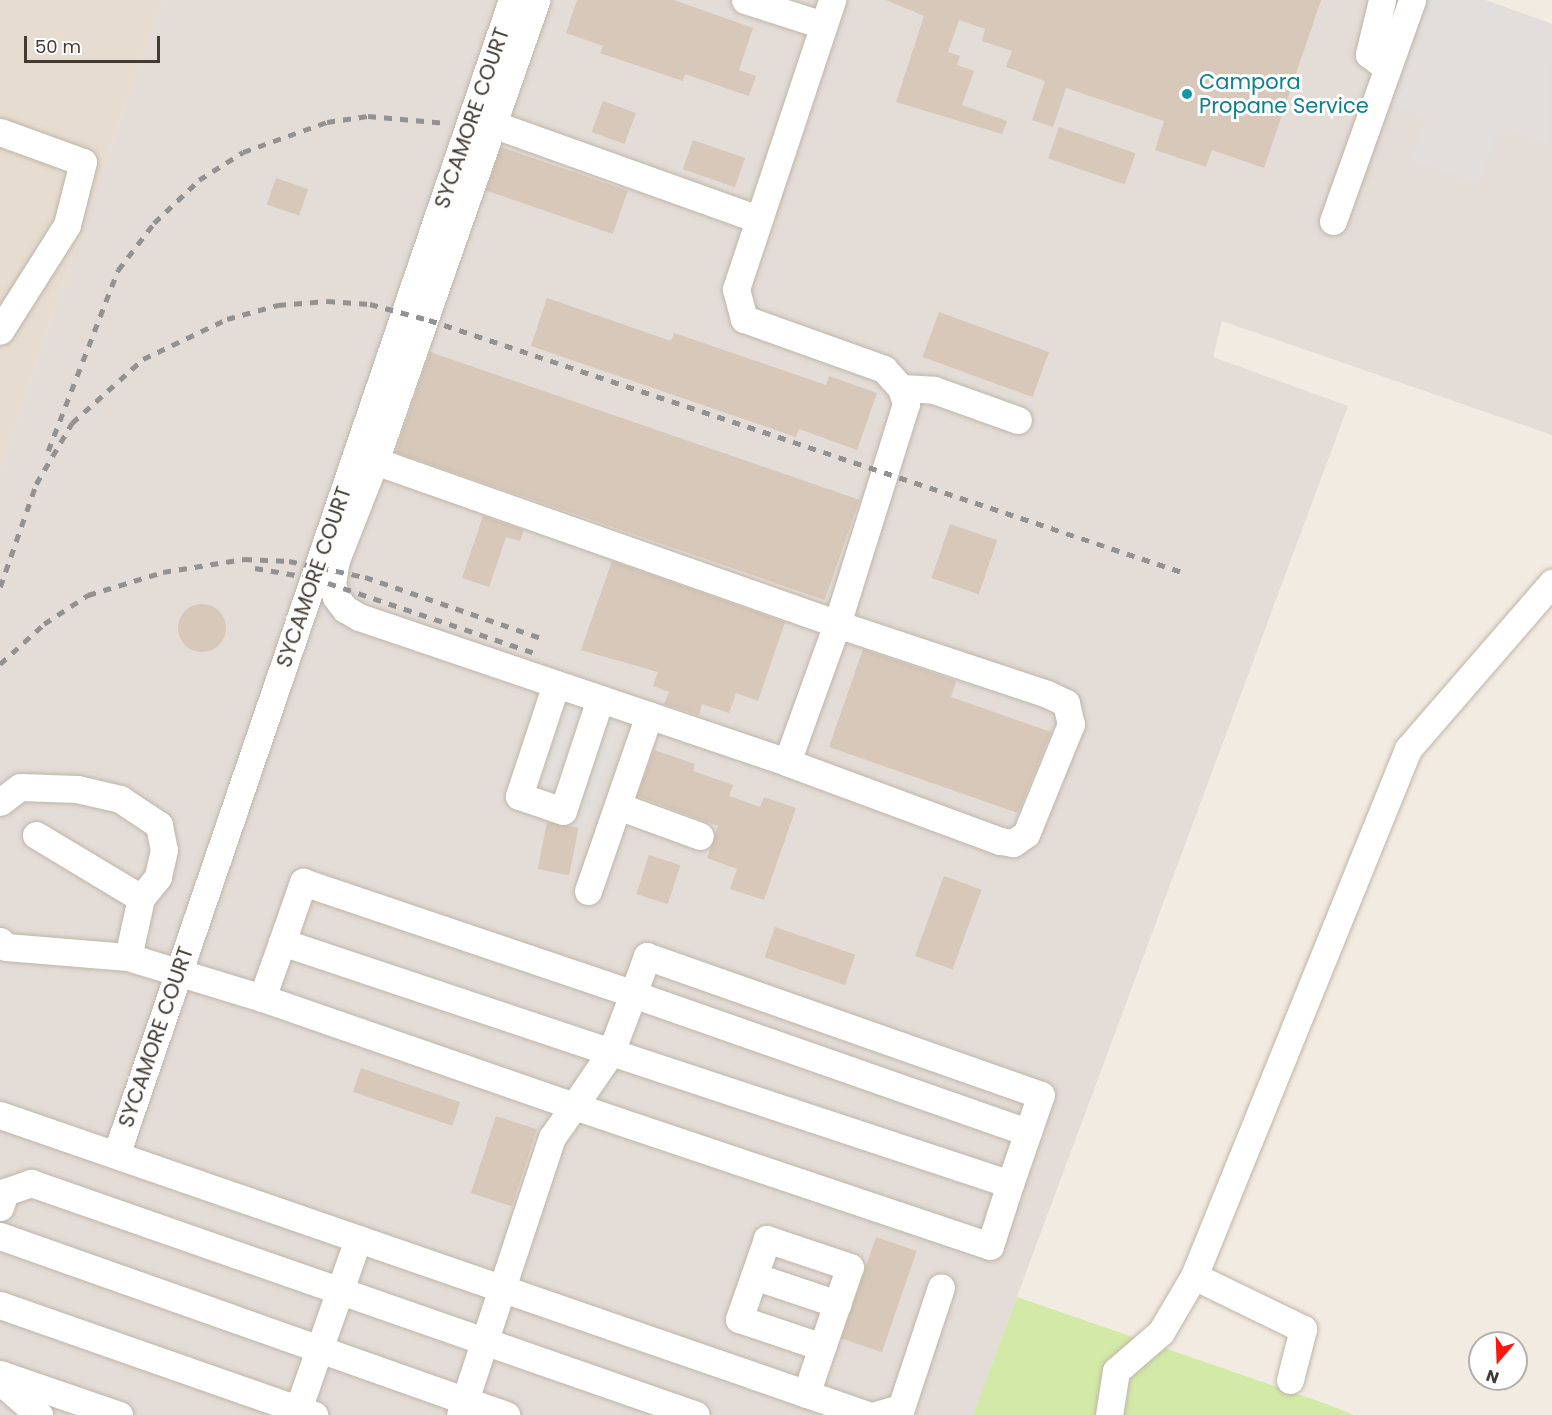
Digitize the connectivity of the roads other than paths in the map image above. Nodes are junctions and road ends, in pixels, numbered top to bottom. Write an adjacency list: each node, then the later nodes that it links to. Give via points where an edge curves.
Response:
1 (512, 0): 9 (lane, SYCAMORE COURT)
2 (536, 0): 9 (lane)
3 (744, 0): 7 (lane)
4 (832, 0): 7 (lane)
5 (1382, 0): 8 (lane, via 1369,54)
6 (1412, 0): 8 (lane)
7 (823, 25): 11 (lane)
8 (1388, 68): 12 (lane)
9 (483, 121): 11 (lane); 16 (lane, SYCAMORE COURT)
10 (0, 132): 13 (lane, via 83,162 67,225)
11 (758, 219): 14 (lane, via 736,289 744,319 884,369)
12 (1333, 221)
13 (4, 322)
14 (901, 388): 15 (lane, via 934,390); 18 (lane, via 906,404)
15 (1018, 420)
16 (365, 457): 18 (lane); 19 (lane, via 332,584 345,609); 32 (lane, SYCAMORE COURT)
17 (1552, 583): 45 (lane, via 1408,749)
18 (837, 624): 22 (lane); 22 (lane, via 1047,694 1066,703 1071,724 1026,834 1013,843)
19 (556, 684): 20 (lane); 20 (lane, via 519,796 563,811)
20 (600, 699): 21 (lane)
21 (649, 715): 22 (lane); 24 (lane)
22 (787, 762)
23 (0, 802): 28 (lane, via 20,787 77,789 120,800 159,825 164,850 158,877)
24 (618, 806): 26 (lane); 27 (lane)
25 (36, 835): 28 (lane)
26 (700, 836)
27 (588, 891)
28 (141, 898): 31 (lane)
29 (0, 941): 31 (lane, via 6,947)
30 (282, 942): 33 (lane, via 303,882); 34 (lane); 35 (lane)
31 (128, 957): 32 (lane)
32 (178, 974): 34 (lane); 39 (lane, SYCAMORE COURT)
33 (633, 994): 35 (lane); 38 (lane); 38 (lane, via 647,956 1041,1095)
34 (262, 998): 36 (lane)
35 (611, 1052): 36 (lane); 40 (lane)
36 (574, 1106): 40 (lane, via 990,1246); 47 (lane, via 552,1137)
37 (0, 1115): 39 (lane)
38 (1028, 1132): 40 (lane)
39 (116, 1155): 43 (lane)
40 (1010, 1184)
41 (0, 1207): 48 (lane, via 5,1192 31,1183)
42 (0, 1236): 53 (lane)
43 (358, 1239): 47 (lane); 48 (lane)
44 (754, 1276): 49 (lane); 49 (lane, via 766,1239 850,1267); 52 (lane, via 739,1319)
45 (1194, 1276): 56 (lane, via 1303,1329); 66 (lane, via 1161,1332 1116,1371)
46 (941, 1287): 65 (lane, via 901,1408)
47 (502, 1289): 51 (lane); 57 (lane)
48 (340, 1292): 51 (lane); 53 (lane)
49 (837, 1304): 52 (lane)
50 (0, 1305): 59 (lane)
51 (485, 1342): 58 (lane); 63 (lane)
52 (822, 1347): 57 (lane)
53 (319, 1350): 58 (lane); 59 (lane)
54 (0, 1374): 61 (lane)
55 (0, 1380): 60 (lane)
56 (1290, 1380)
57 (806, 1394): 64 (lane)
58 (463, 1408): 62 (lane)
59 (302, 1413)
60 (39, 1415)
61 (119, 1415)
62 (506, 1415)
63 (696, 1415)
64 (868, 1415)
65 (876, 1415)
66 (1109, 1415)

